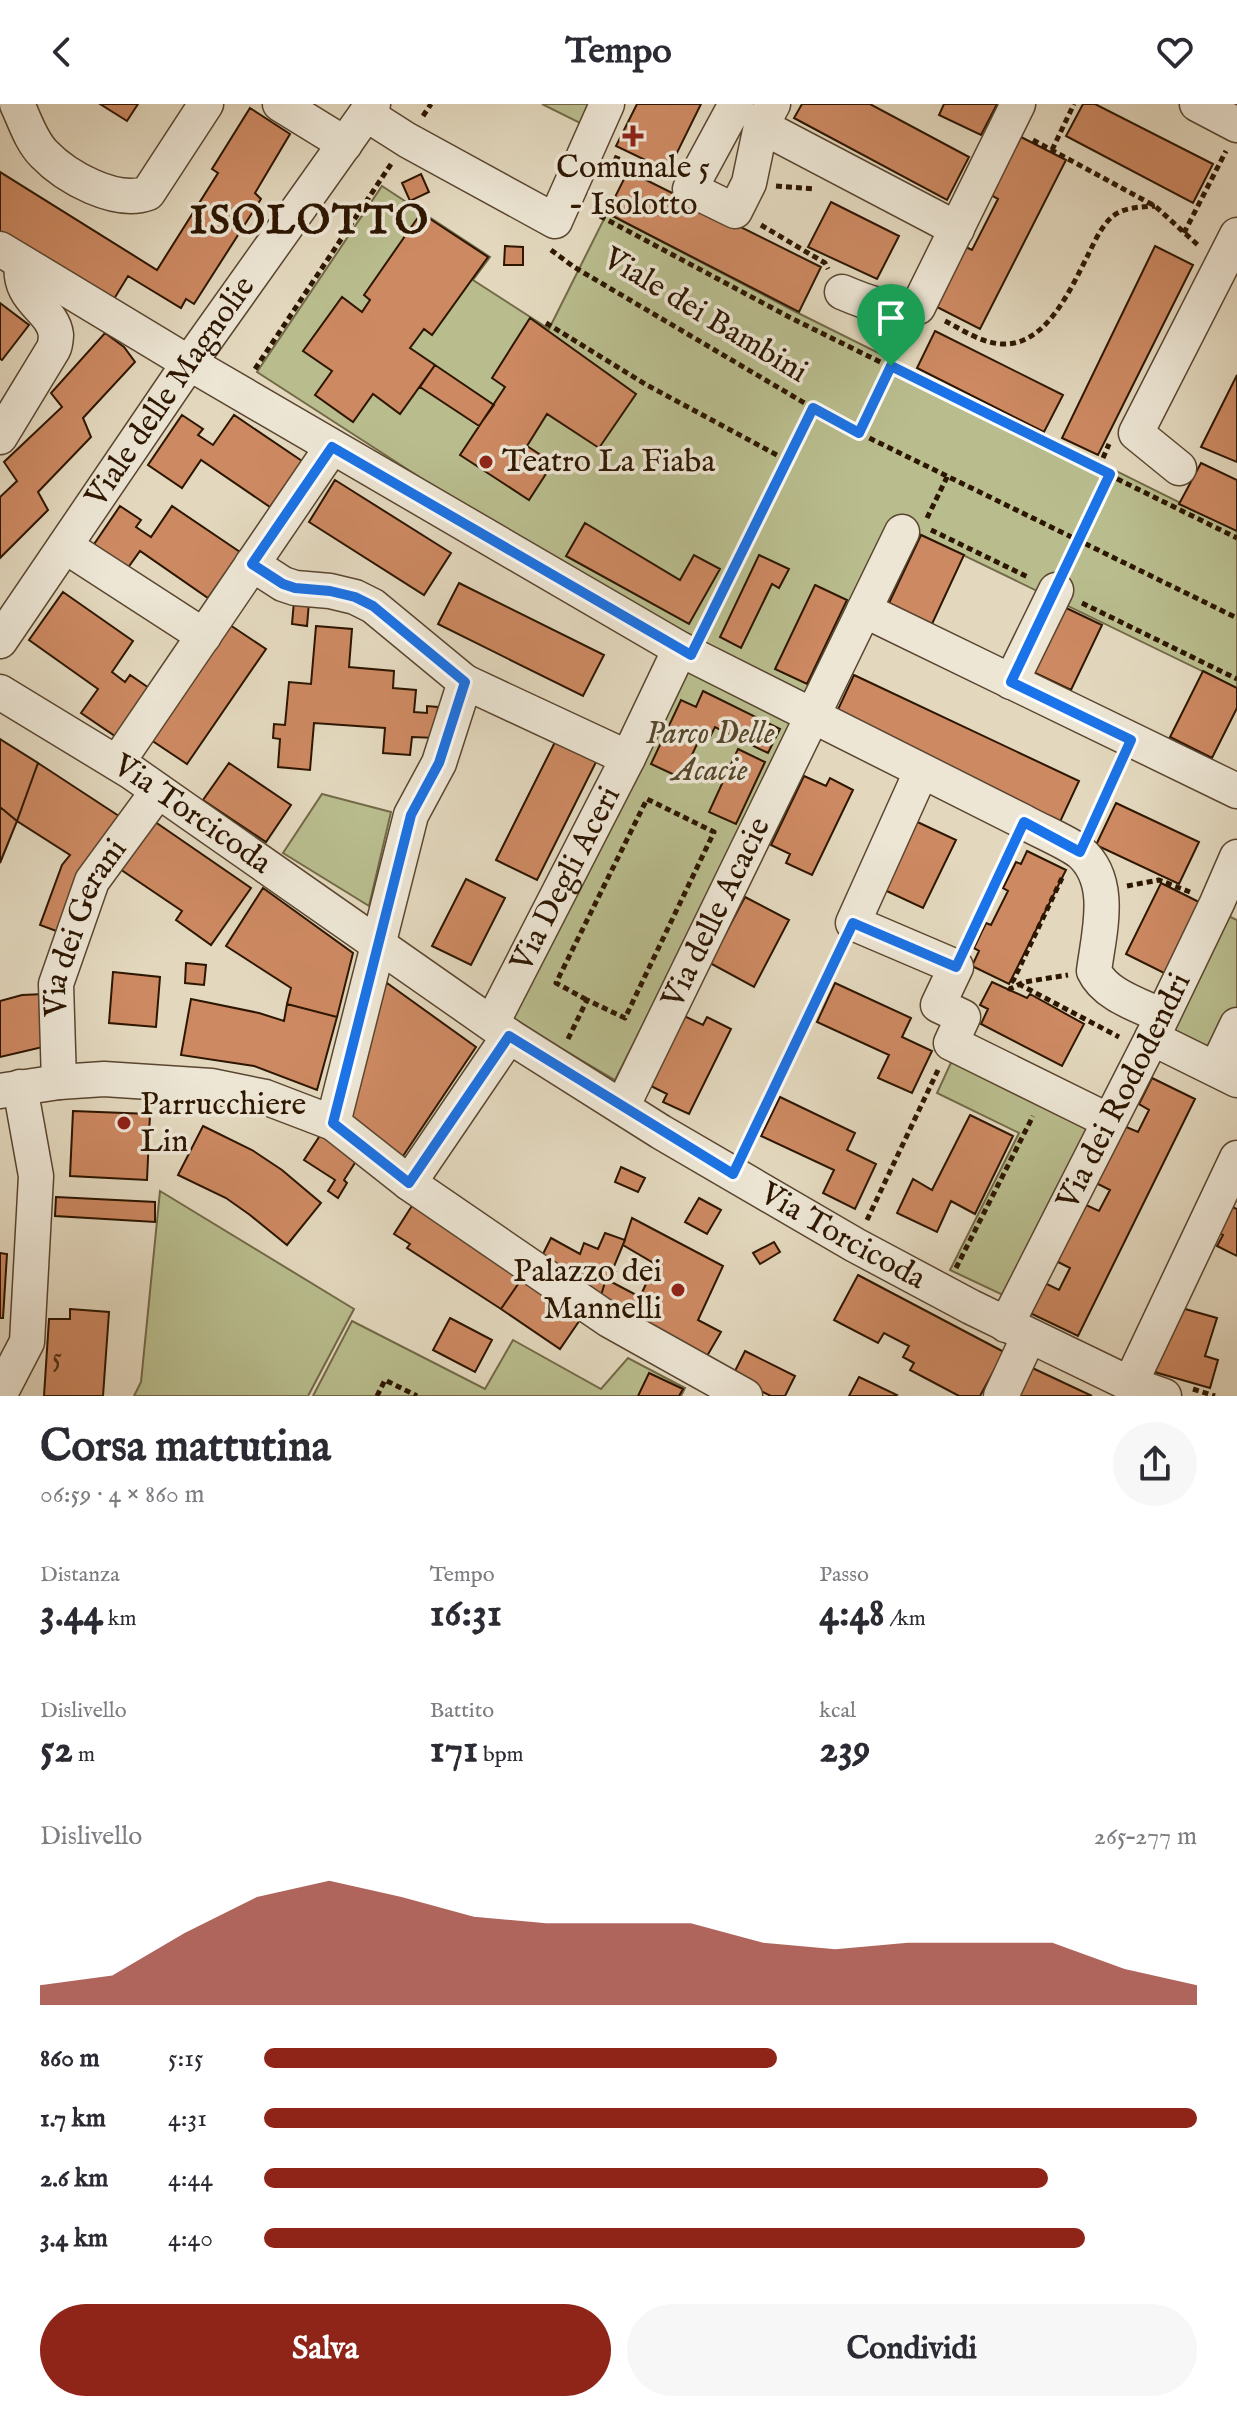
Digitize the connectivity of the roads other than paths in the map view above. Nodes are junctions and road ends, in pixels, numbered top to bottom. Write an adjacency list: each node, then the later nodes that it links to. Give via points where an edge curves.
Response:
1 (17, 104): 2 (street, via 33,139 60,168 105,192 138,197 148,193)
2 (206, 104)
3 (280, 104): 11 (street)
4 (607, 104): 7 (street, via 555,221 407,140)
5 (736, 104): 8 (street, via 690,189 735,211 749,183)
6 (1197, 104): 10 (street)
7 (369, 109): 11 (street, Viale delle Magnolie)
8 (767, 115): 12 (street)
9 (1013, 115): 12 (street)
10 (1234, 134)
11 (345, 144): 16 (street, Viale delle Magnolie)
12 (957, 229): 15 (street, via 918,307 876,306)
13 (1237, 235): 19 (street, via 1136,433)
14 (11, 256): 16 (street); 17 (street, via 56,335 54,348)
15 (842, 292)
16 (189, 363): 18 (street); 21 (street, Viale delle Magnolie)
17 (0, 437)
18 (332, 447): 22 (street); 27 (street)
19 (1179, 468)
20 (912, 529): 24 (street)
21 (65, 546): 25 (street); 26 (street, Viale delle Magnolie)
22 (252, 564): 25 (street); 28 (street, via 283,584 355,597 373,606)
23 (1056, 590): 29 (street)
24 (864, 610): 29 (street); 31 (street)
25 (204, 636): 33 (street)
26 (0, 641)
27 (686, 652): 31 (street); 32 (street, Via Degli Aceri)
28 (465, 682): 32 (street); 39 (street, via 439,763 411,815)
29 (1011, 682): 36 (street)
30 (0, 692): 33 (street, Via Torcicoda)
31 (813, 718): 34 (street); 46 (street, Via delle Acacie)
32 (628, 758): 42 (street, Via Degli Aceri)
33 (117, 763): 35 (street, Via Torcicoda)
34 (921, 772): 41 (street, via 1080,852 1102,890 1094,971 1099,982); 47 (street, via 853,923 956,967 938,1005 963,1017 951,1043)
35 (158, 791): 39 (street, Via Torcicoda); 44 (street, Via dei Gerani, via 92,881 56,984)
36 (1237, 791)
37 (1237, 857): 38 (street, Via dei Rododendri)
38 (1227, 908): 41 (street, Via dei Rododendri)
39 (378, 943): 42 (street, Via Torcicoda); 48 (street)
40 (1237, 1025): 43 (street)
41 (1157, 1027): 43 (street); 47 (street, Via dei Rododendri)
42 (501, 1029): 46 (street, Via Torcicoda); 50 (street, Via Degli Aceri)
43 (1226, 1075)
44 (59, 1082): 45 (street); 48 (street, via 104,1079 211,1086 265,1097)
45 (10, 1089): 54 (street, via 36,1176 27,1342)
46 (622, 1107): 51 (street, Via Torcicoda, via 866,1251)
47 (1109, 1121): 51 (street, Via dei Rododendri)
48 (333, 1123): 50 (street)
49 (1237, 1158): 53 (street)
50 (409, 1183): 52 (street)
51 (1017, 1331): 53 (street, Via Torcicoda); 56 (street, Via dei Rododendri)
52 (704, 1386): 55 (street)
53 (1146, 1392)
54 (0, 1394)
55 (745, 1396)
56 (1001, 1396)

